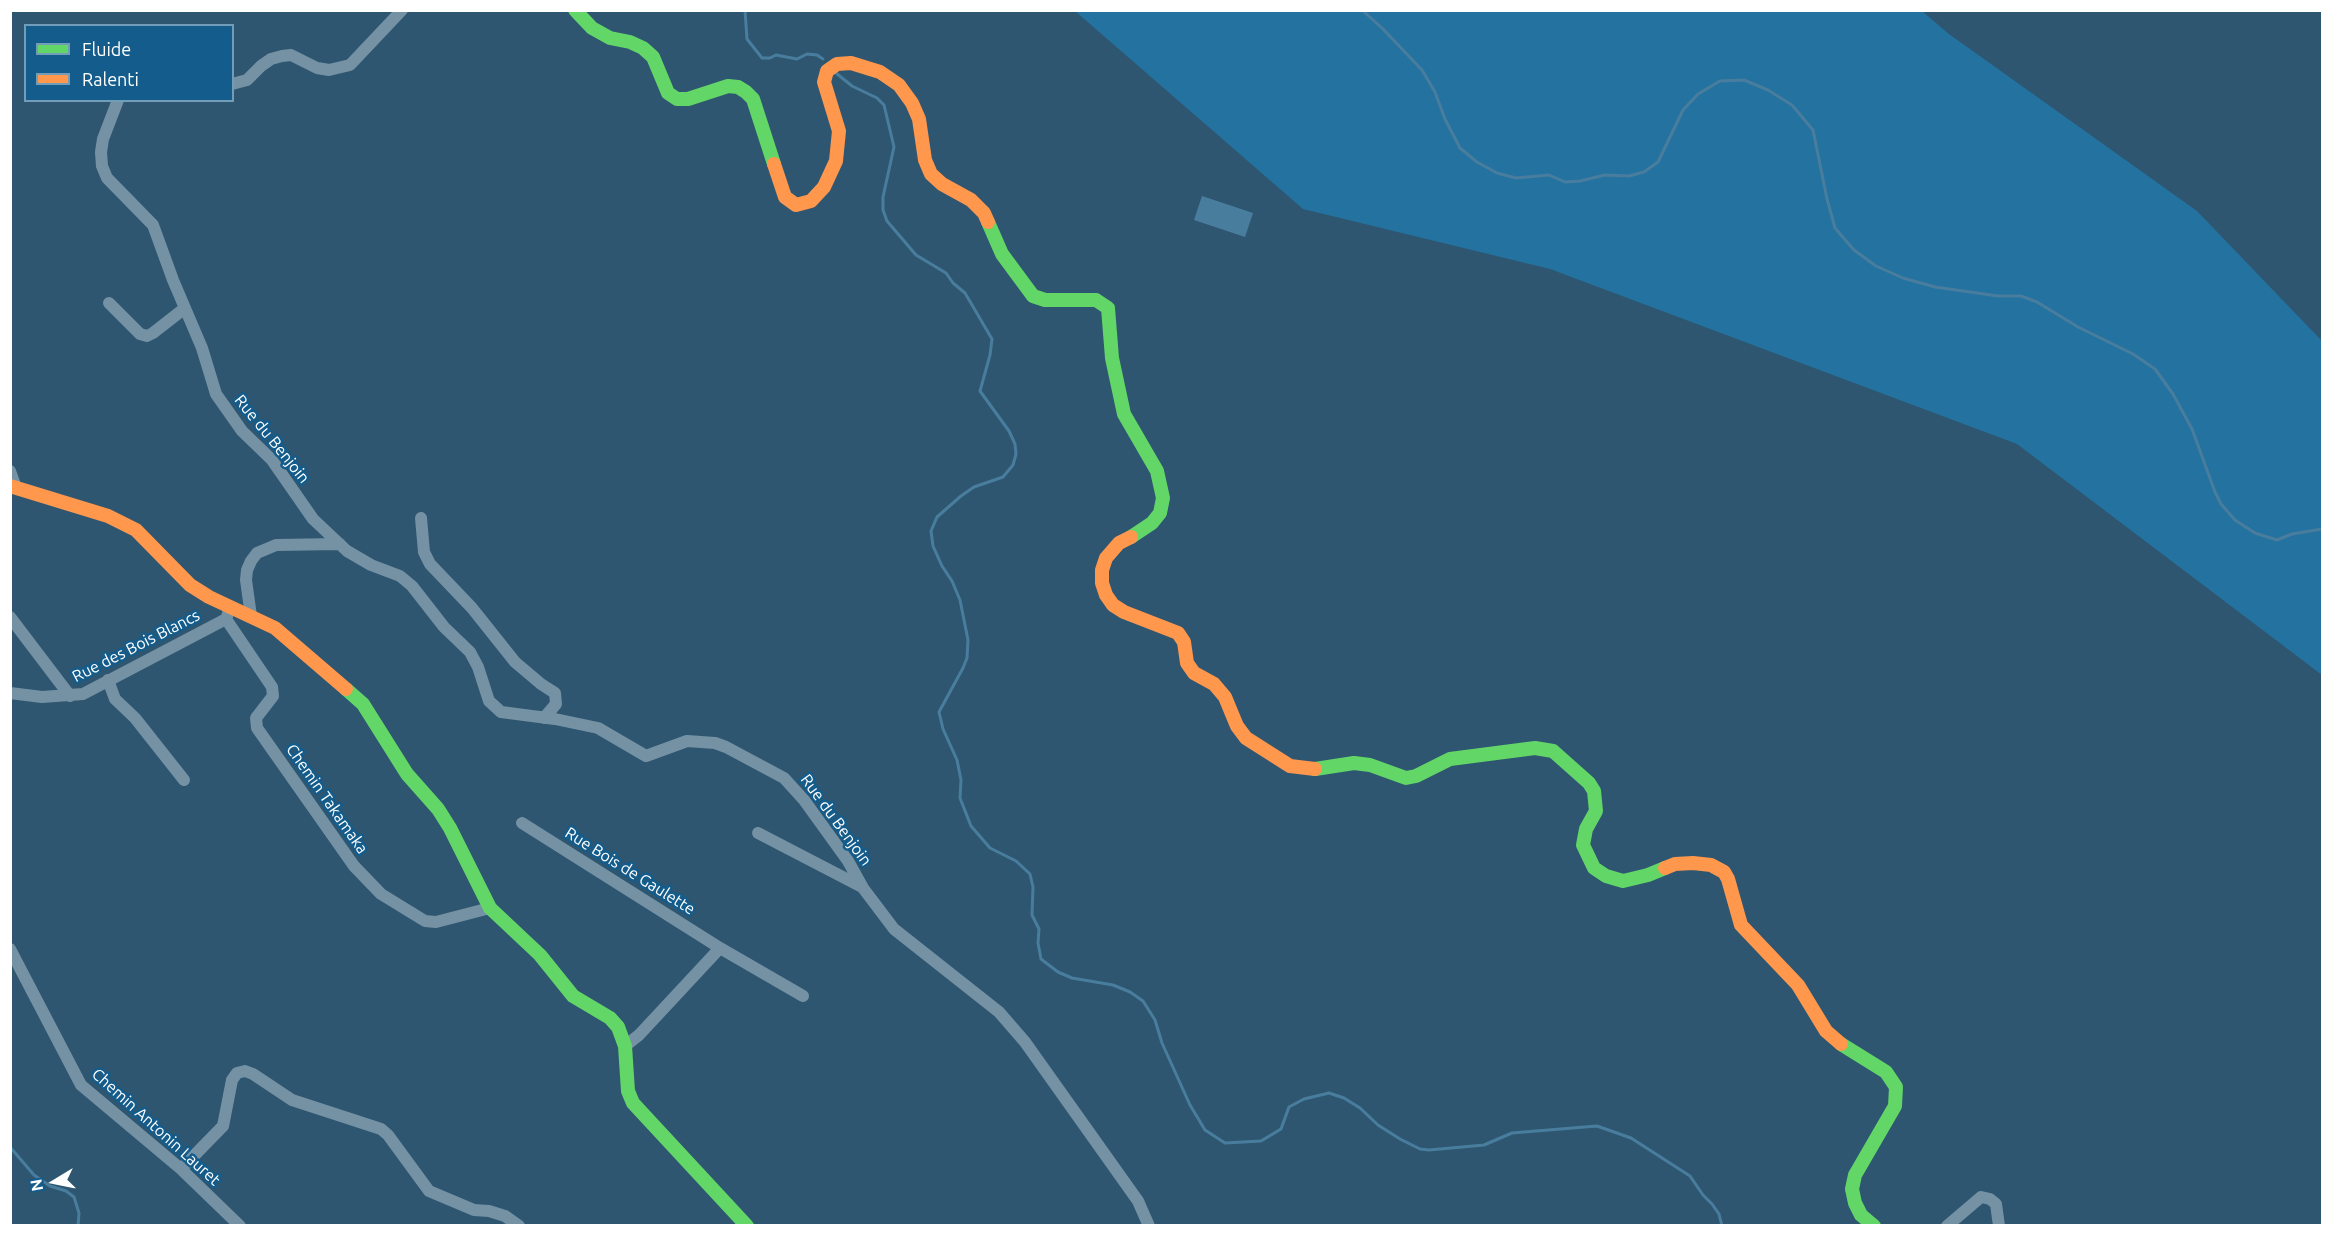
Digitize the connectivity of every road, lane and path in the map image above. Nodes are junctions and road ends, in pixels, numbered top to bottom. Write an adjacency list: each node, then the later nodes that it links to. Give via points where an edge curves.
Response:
1 (402, 10): 3 (street, via 350,64 329,70 291,55 282,56 271,59 247,80)
2 (575, 10): 32 (street, via 592,28 643,48 653,57 668,93 677,99 728,86 746,92 753,99 785,197 796,205 811,201 824,187 836,161 839,131 824,82 827,71 837,64 851,63 880,72 899,85 919,119 931,174 984,213 1002,254 1033,296 1045,300 1096,300 1108,308 1112,358 1124,414 1157,471 1163,498 1160,513 1152,523 1127,538 1106,558 1102,582 1113,605 1178,633 1184,642 1187,663 1225,697 1246,738 1290,766 1311,770 1370,765 1406,778 1450,759 1535,747 1553,751 1594,791 1596,811 1583,845 1594,868 1623,880 1676,864 1710,865 1724,872 1741,925 1798,985 1826,1031 1887,1072 1896,1087 1895,1106 1855,1175 1852,1189 1862,1215)
3 (234, 83)
4 (117, 102): 6 (street, Rue du Benjoin, via 103,139 102,166 115,189 153,225)
5 (109, 303): 6 (street, via 140,334 147,336)
6 (185, 308): 10 (street, Rue du Benjoin, via 216,394 229,414 272,460 313,519)
7 (10, 471): 8 (street)
8 (13, 487): 11 (street, via 126,524 190,585)
9 (421, 518): 17 (street, via 424,552 430,564 515,662 555,693 556,704)
10 (340, 544): 12 (street, via 276,545 257,553 246,580); 17 (street, Rue du Benjoin, via 358,559 400,576 412,586 444,627 470,652 495,708)
11 (228, 613): 12 (street); 14 (street, Rue des Bois Blancs); 22 (street, Chemin Takamaka, via 272,687 273,696 256,718 256,728 354,866 381,894 425,921 436,922)
12 (251, 616): 22 (street, via 289,638 363,704 407,774 450,828)
13 (10, 617): 16 (street)
14 (108, 680): 16 (street, Rue des Bois Blancs, via 83,694); 18 (street, via 115,699)
15 (10, 693): 16 (street, Rue des Bois Blancs, via 29,697)
16 (69, 696)
17 (544, 718): 21 (street, Rue du Benjoin, via 598,728 646,756 687,741 726,747 795,788)
18 (184, 780)
19 (522, 823): 23 (street, Rue Bois de Gaulette)
20 (758, 833): 21 (street, Rue du Benjoin)
21 (863, 888): 31 (street, Rue du Benjoin, via 894,929 1013,1027 1138,1201)
22 (490, 908): 26 (street, via 540,955 573,996 610,1018)
23 (720, 948): 25 (street, Rue Bois de Gaulette); 26 (street)
24 (10, 949): 27 (street, Chemin Antonin Lauret, via 81,1085)
25 (803, 996)
26 (625, 1046): 30 (street, via 626,1080 633,1103)
27 (181, 1169): 28 (street, Chemin Antonin Lauret); 29 (street, via 223,1126 232,1080 245,1071 292,1100 381,1129 429,1191 474,1210 505,1216)
28 (240, 1226)
29 (519, 1226)
30 (747, 1226)
31 (1149, 1226)
32 (1874, 1226)
33 (1947, 1226): 34 (street, via 1977,1199 1985,1197 1996,1204)
34 (1999, 1226)

